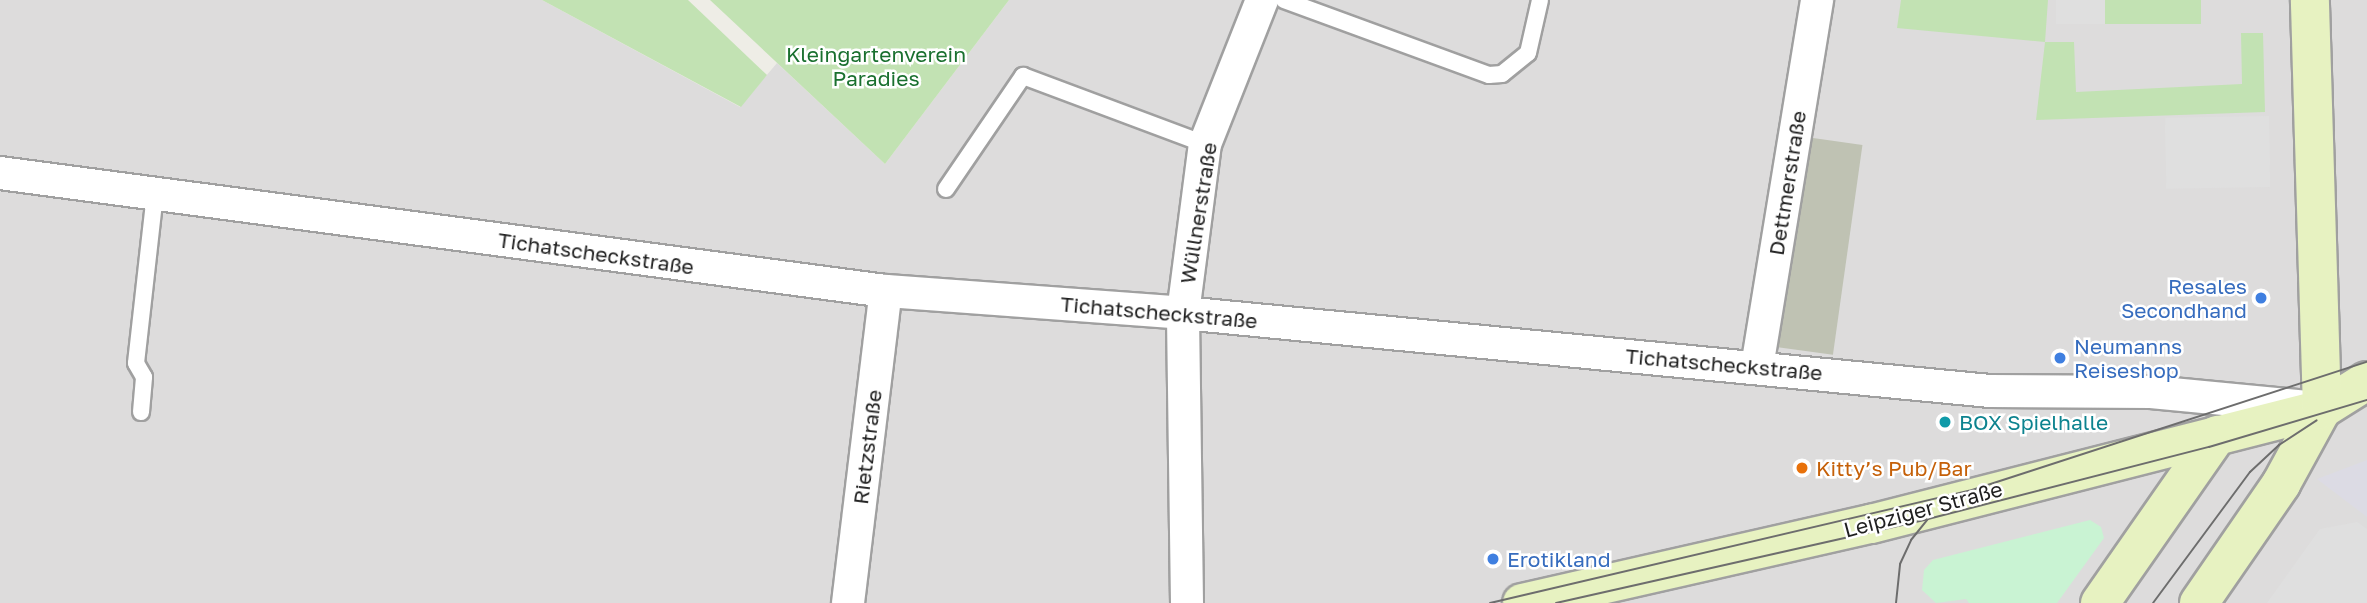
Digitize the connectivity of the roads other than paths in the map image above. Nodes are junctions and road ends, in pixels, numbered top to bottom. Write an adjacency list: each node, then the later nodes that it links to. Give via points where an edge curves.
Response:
1 (1262, 0): 6 (street, Wüllnerstraße)
2 (1284, 0): 3 (lane, via 1489,75 1502,74 1528,53)
3 (1540, 0)
4 (1817, 0): 12 (street, Dettmerstraße)
5 (2310, 0): 14 (main road)
6 (1205, 144): 8 (lane, via 1023,76); 11 (street, Wüllnerstraße)
7 (0, 173): 9 (street, Tichatscheckstraße)
8 (946, 189)
9 (155, 194): 10 (street, Tichatscheckstraße); 15 (lane, via 136,363 144,377)
10 (886, 291): 11 (street, Tichatscheckstraße); 18 (street, Rietzstraße)
11 (1183, 313): 12 (street, Tichatscheckstraße); 19 (street, Wüllnerstraße)
12 (1757, 367): 14 (street, Tichatscheckstraße, via 1990,391 2151,392)
13 (2367, 381): 14 (main road, Leipziger Straße)
14 (2322, 409): 16 (main road, Leipziger Straße); 17 (main road, Leipziger Straße); 22 (main road, via 2281,484)
15 (141, 412)
16 (2367, 414)
17 (2217, 435): 20 (main road, Leipziger Straße, via 1871,524); 21 (main road)
18 (848, 603)
19 (1187, 603)
20 (1522, 603)
21 (2100, 603)
22 (2199, 603)

